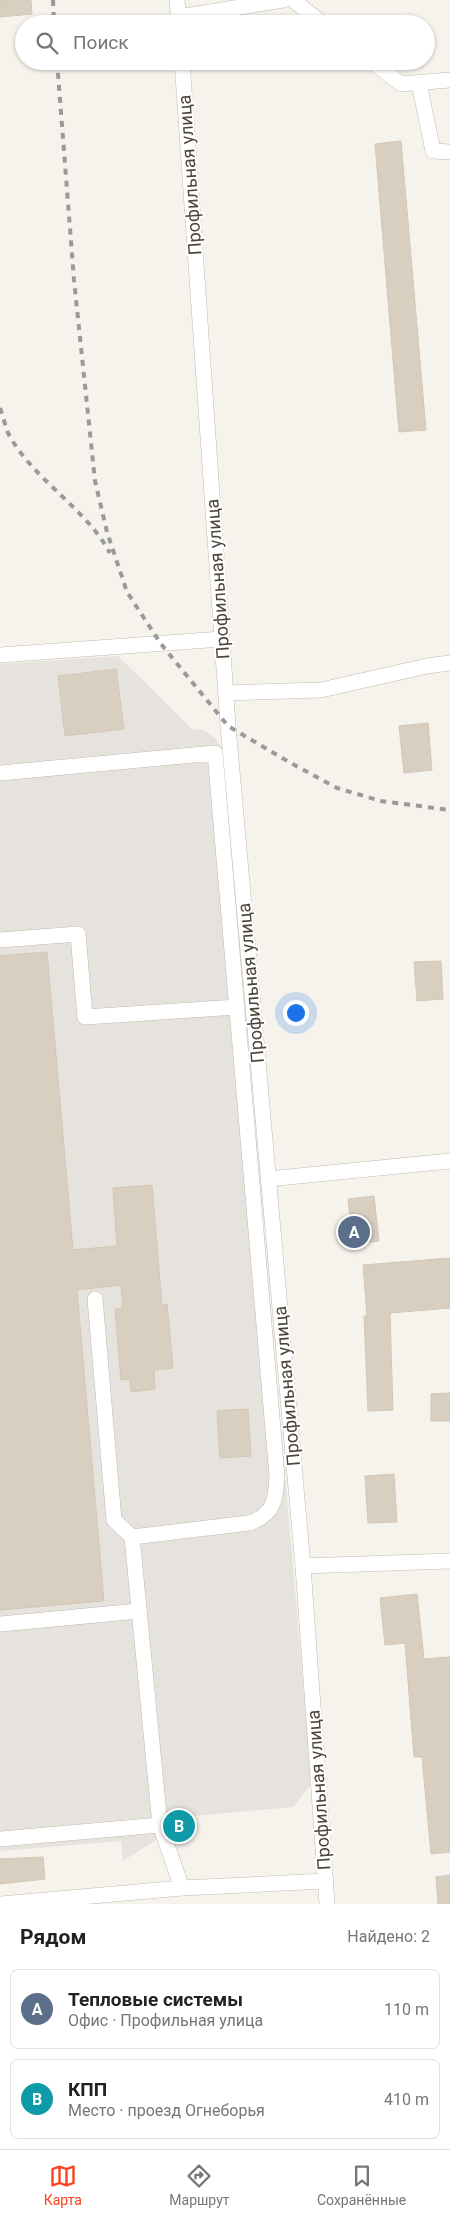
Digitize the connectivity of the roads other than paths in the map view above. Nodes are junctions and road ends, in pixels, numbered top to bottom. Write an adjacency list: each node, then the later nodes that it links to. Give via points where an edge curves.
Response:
1 (177, 0): 4 (street)
2 (283, 0): 5 (street)
3 (293, 0): 6 (street)
4 (178, 15)
5 (205, 15)
6 (312, 15)
7 (183, 70): 12 (street, Профильная улица)
8 (383, 70): 10 (street, via 401,84)
9 (450, 80): 10 (street)
10 (419, 83): 11 (street, via 433,151)
11 (450, 152)
12 (222, 639): 13 (street); 15 (street, Профильная улица)
13 (0, 655)
14 (448, 665): 15 (street, via 321,690)
15 (226, 693): 20 (street, Профильная улица)
16 (0, 773): 18 (street, via 215,753)
17 (0, 940): 18 (street, via 78,934 85,1017)
18 (237, 1007): 22 (street, via 277,1476 276,1496 270,1511 261,1520)
19 (450, 1161): 20 (street)
20 (268, 1179): 24 (street, Профильная улица)
21 (94, 1299): 22 (street, via 114,1520)
22 (132, 1538): 25 (street)
23 (450, 1561): 24 (street)
24 (303, 1566): 29 (street, Профильная улица)
25 (139, 1611): 26 (street); 27 (street)
26 (0, 1624)
27 (160, 1826): 28 (street); 30 (street)
28 (0, 1839)
29 (326, 1880): 30 (street); 32 (street, Профильная улица)
30 (182, 1888): 31 (street)
31 (1, 1904)
32 (327, 1904)

